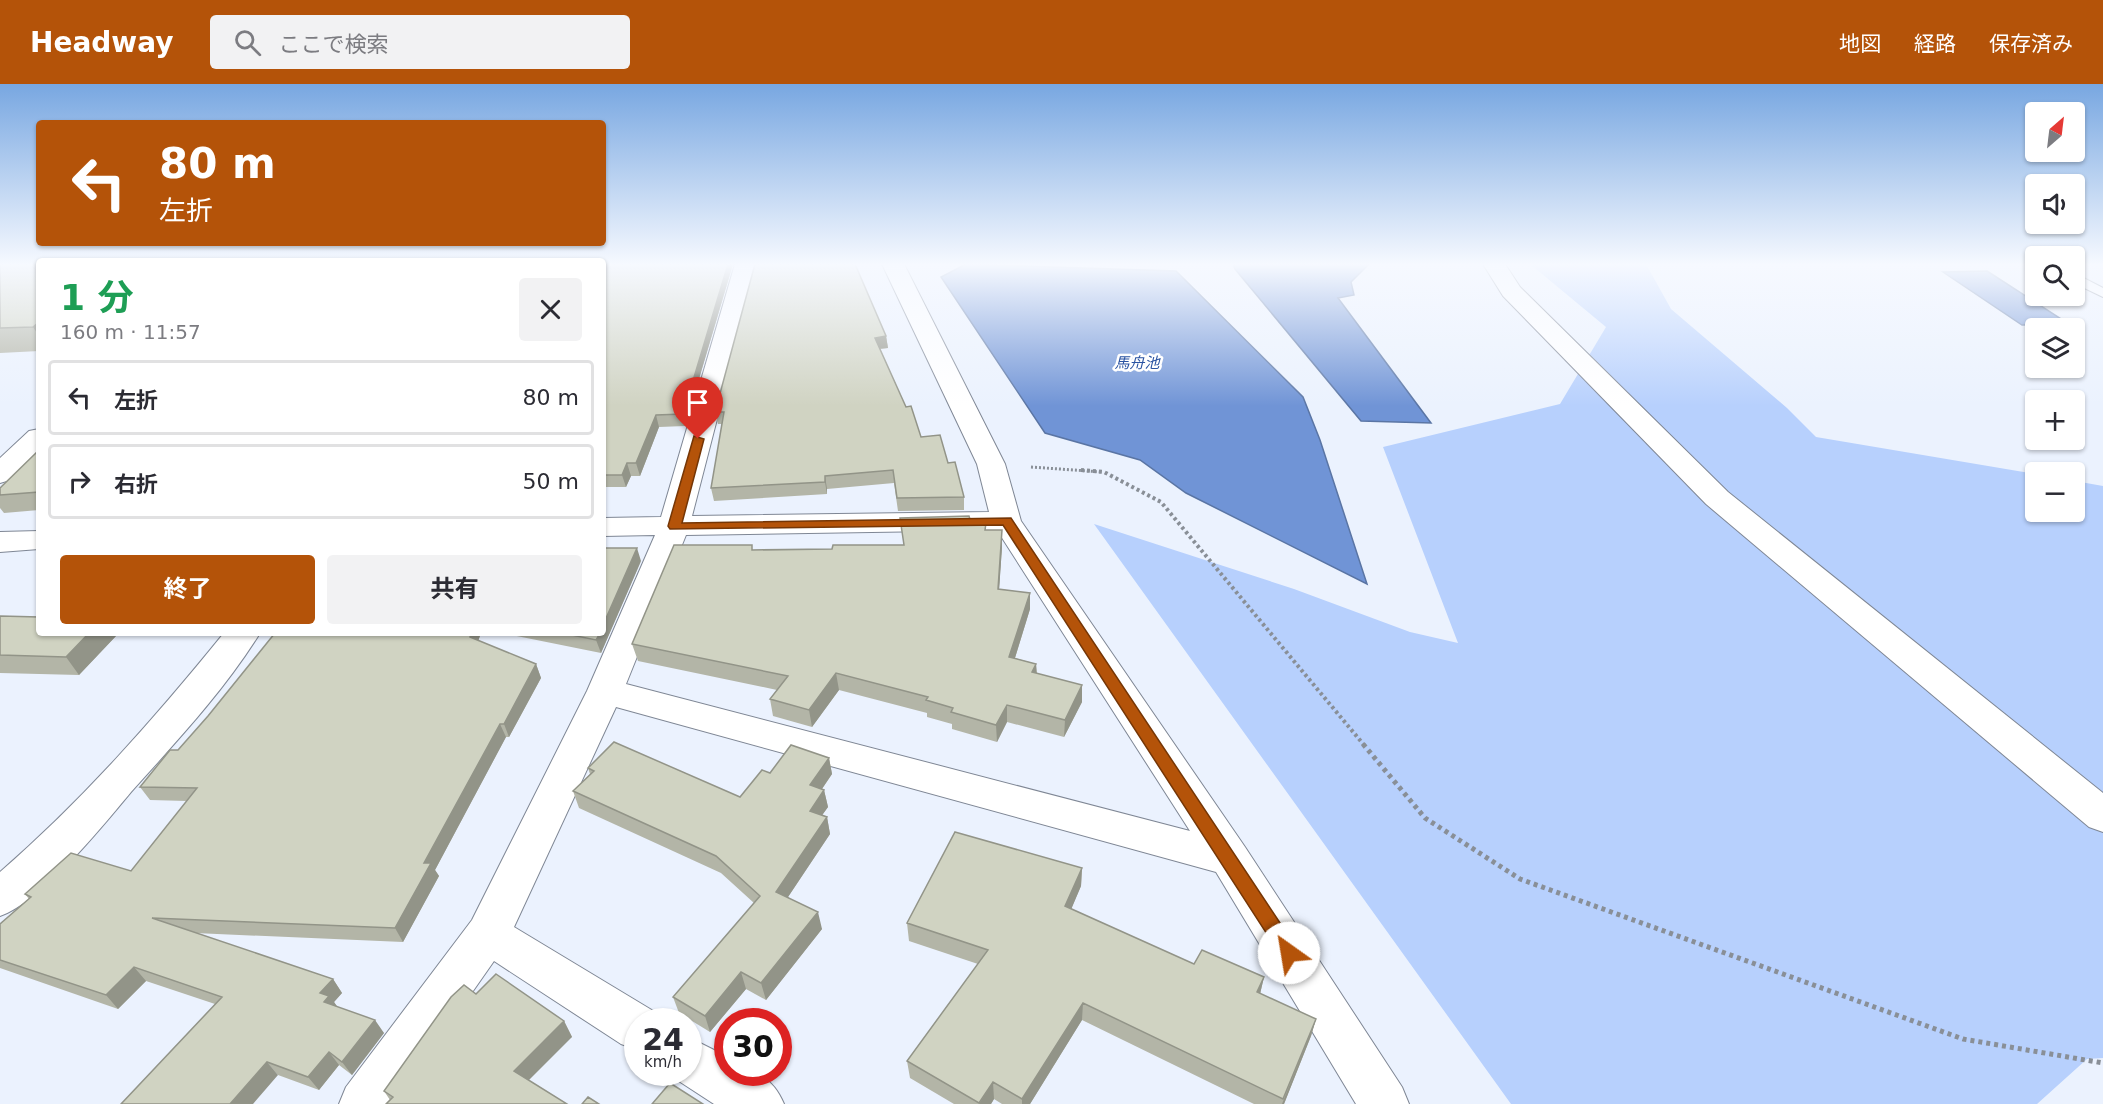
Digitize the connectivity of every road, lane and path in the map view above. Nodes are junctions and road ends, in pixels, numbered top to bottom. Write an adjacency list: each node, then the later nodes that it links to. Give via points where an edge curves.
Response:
1 (733, 312): 8 (street)
2 (916, 312): 5 (street)
3 (1532, 312): 14 (street, via 1717,498)
4 (36, 440): 6 (street)
5 (991, 464): 7 (street); 19 (path, via 1104,472 1161,502 1425,818 1520,879 1963,1040)
6 (0, 474)
7 (1006, 521): 8 (street); 15 (street)
8 (675, 526): 9 (street); 13 (street)
9 (606, 527)
10 (36, 540): 11 (street)
11 (0, 542)
12 (241, 636): 16 (street, via 179,714 64,841)
13 (605, 691): 15 (street); 17 (street)
14 (2103, 816)
15 (1230, 859): 23 (street)
16 (0, 898)
17 (489, 934): 18 (street); 21 (street)
18 (624, 1019)
19 (2103, 1063)
20 (702, 1069): 22 (street)
21 (364, 1104)
22 (759, 1104)
23 (1384, 1104)

